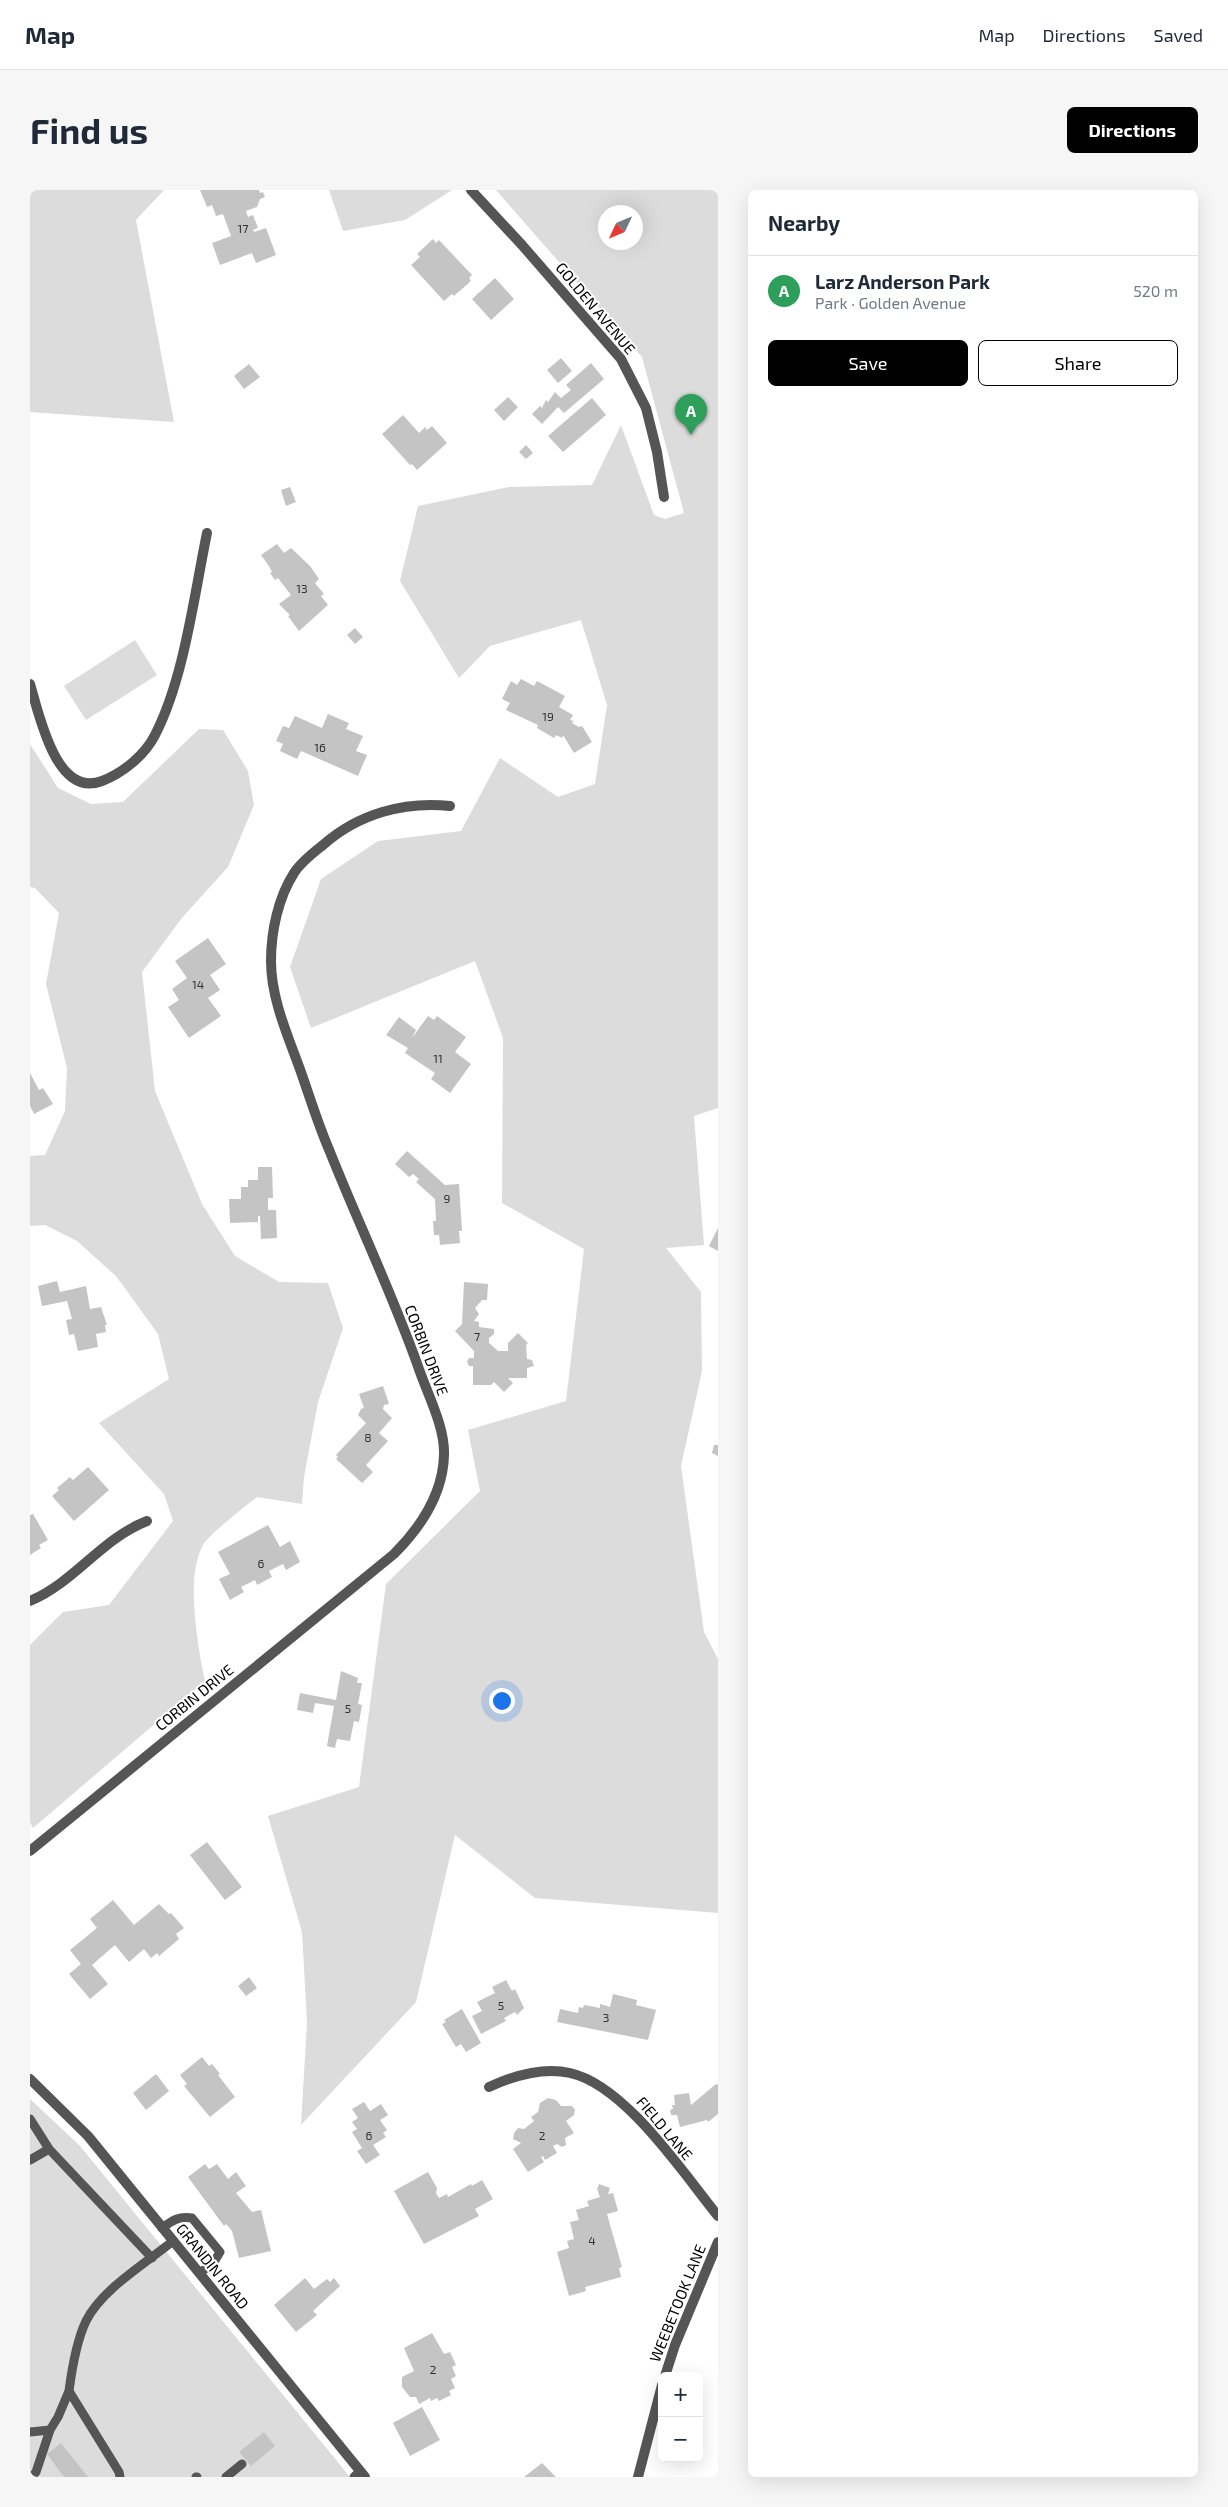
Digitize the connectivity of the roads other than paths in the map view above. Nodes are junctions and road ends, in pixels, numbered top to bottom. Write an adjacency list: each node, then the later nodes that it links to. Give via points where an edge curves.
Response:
1 (470, 190): 2 (street, GOLDEN AVENUE, via 621,359 646,408)
2 (664, 497)
3 (207, 533): 4 (street, via 174,687 155,736 129,765 99,783 81,783 68,775 52,752)
4 (30, 684)
5 (450, 806): 8 (street, CORBIN DRIVE, via 430,804 393,808 352,825 327,842 294,873 275,923 271,961 278,1006 327,1145 410,1342 439,1428 445,1453 435,1498 415,1531 394,1554)
6 (147, 1521): 7 (street, via 128,1528 57,1586)
7 (30, 1601)
8 (30, 1851)
9 (30, 2079): 15 (street, GRANDIN ROAD, via 88,2136)
10 (489, 2087): 14 (street, FIELD LANE, via 549,2071 570,2073 594,2083 633,2111)
11 (30, 2119): 12 (lane)
12 (49, 2149): 13 (lane); 18 (lane)
13 (30, 2160)
14 (718, 2216)
15 (162, 2228): 16 (street, GRANDIN ROAD); 19 (lane, via 183,2216 192,2218 198,2225 220,2252 214,2262)
16 (173, 2241): 18 (lane); 19 (street, GRANDIN ROAD)
17 (718, 2242): 20 (street, WEEBETOOK LANE)
18 (152, 2258): 21 (lane, via 102,2298 86,2321)
19 (200, 2273): 27 (street, GRANDIN ROAD)
20 (666, 2372)
21 (69, 2391): 23 (lane); 28 (lane)
22 (658, 2400): 30 (street, WEEBETOOK LANE)
23 (50, 2430): 24 (lane); 26 (lane)
24 (30, 2432)
25 (242, 2464): 29 (lane)
26 (37, 2475)
27 (360, 2475)
28 (120, 2477)
29 (226, 2477)
30 (638, 2477)

